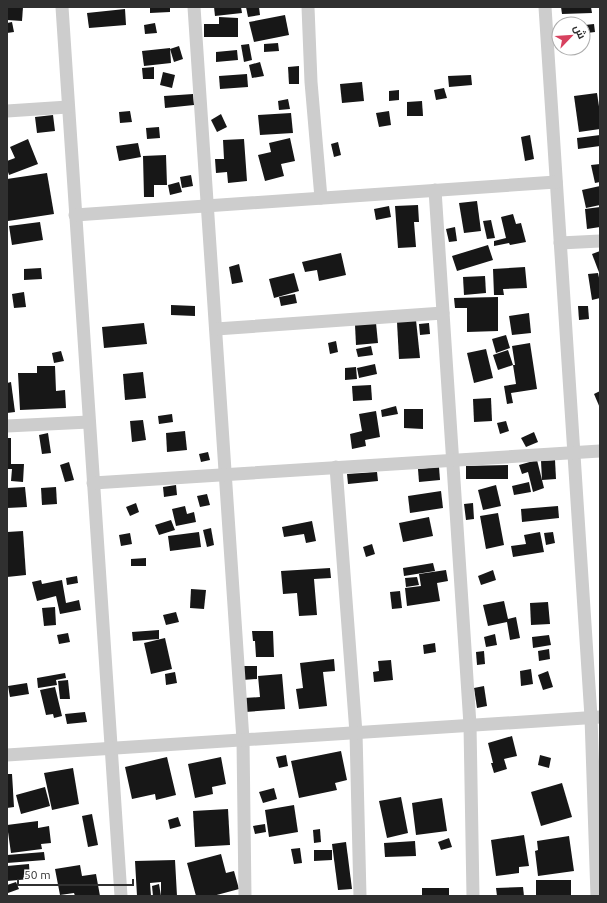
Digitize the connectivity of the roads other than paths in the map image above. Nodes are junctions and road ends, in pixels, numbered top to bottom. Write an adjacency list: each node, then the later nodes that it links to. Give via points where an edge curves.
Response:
1 (62, 7): 5 (street)
2 (194, 7): 10 (street)
3 (308, 7): 9 (street, via 311,82)
4 (545, 7): 7 (street)
5 (68, 106): 6 (street); 11 (street)
6 (7, 111)
7 (556, 182): 8 (street); 13 (street)
8 (435, 190): 9 (street); 14 (street)
9 (321, 198): 10 (street)
10 (207, 206): 11 (street); 15 (street)
11 (75, 215): 16 (street)
12 (600, 240): 13 (street)
13 (560, 243): 19 (street)
14 (443, 313): 15 (street); 20 (street)
15 (216, 329): 22 (street)
16 (89, 422): 17 (street); 23 (street)
17 (7, 426)
18 (600, 450): 19 (street)
19 (574, 452): 20 (street); 24 (street)
20 (453, 460): 21 (street); 25 (street)
21 (336, 467): 22 (street); 26 (street)
22 (225, 474): 23 (street); 27 (street)
23 (93, 483): 28 (street)
24 (595, 717): 25 (street); 34 (street)
25 (470, 725): 26 (street); 33 (street)
26 (356, 732): 27 (street); 32 (street)
27 (243, 740): 28 (street); 31 (street)
28 (111, 748): 29 (street); 30 (street)
29 (7, 755)
30 (121, 896)
31 (245, 896)
32 (360, 896)
33 (473, 896)
34 (597, 896)

